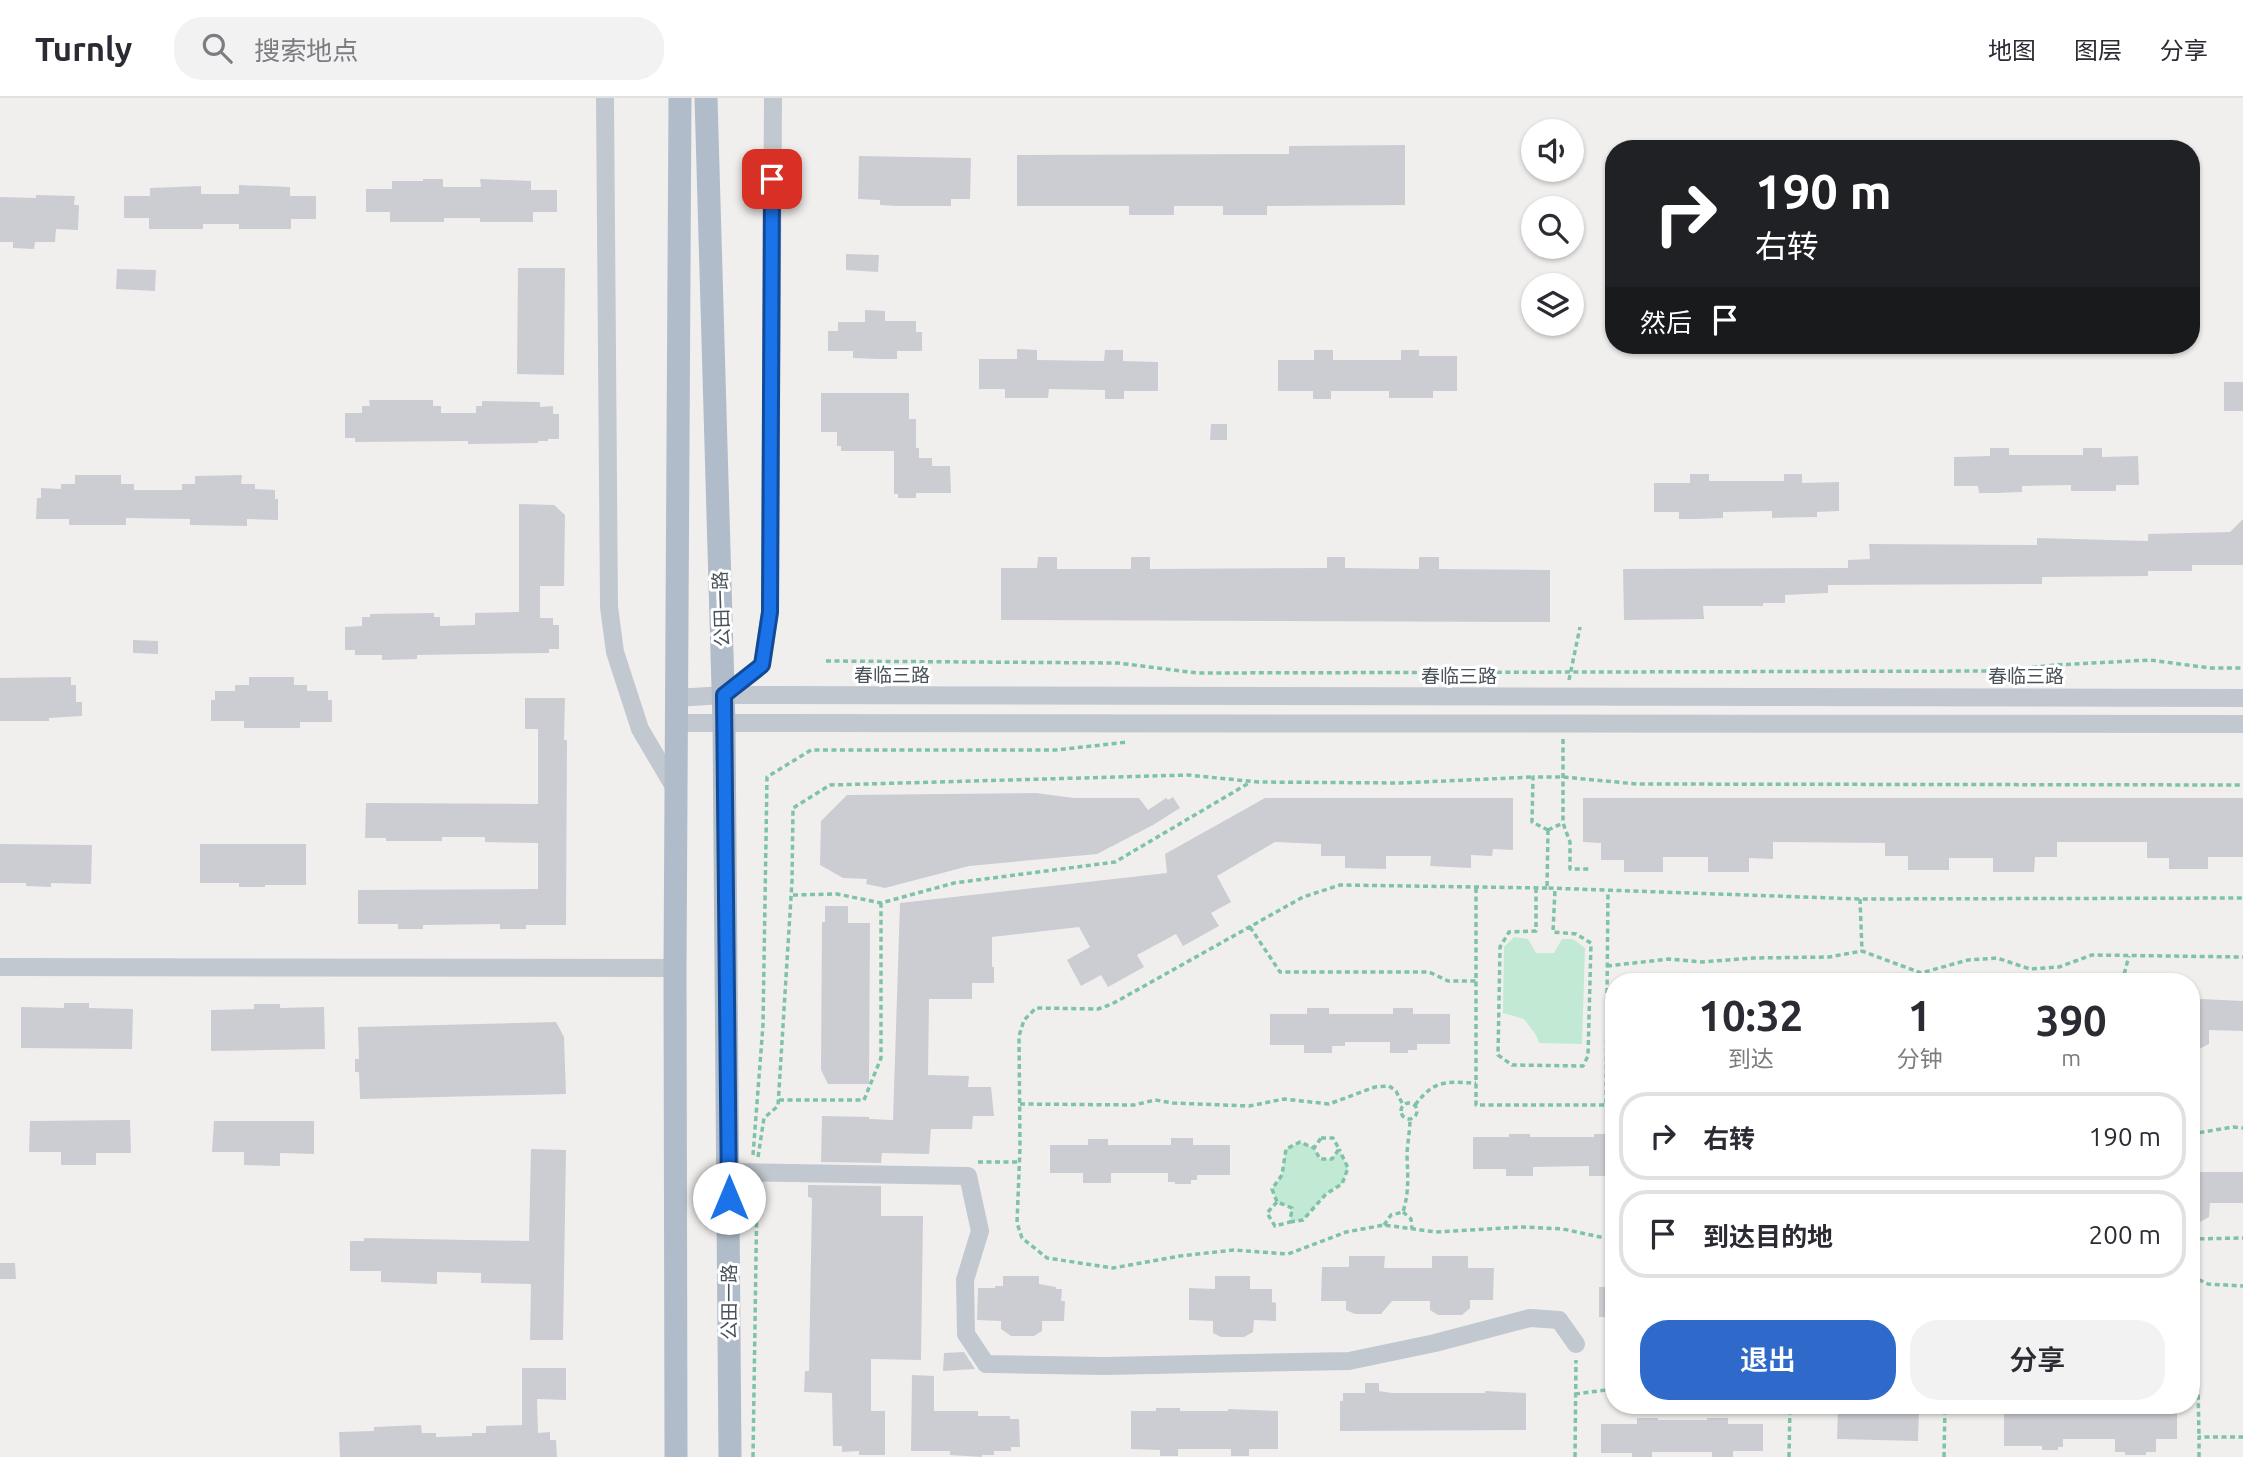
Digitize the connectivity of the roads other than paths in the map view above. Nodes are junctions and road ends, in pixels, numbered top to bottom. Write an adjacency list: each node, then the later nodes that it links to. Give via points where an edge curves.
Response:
1 (605, 98): 11 (street, via 609,607 615,652 640,729)
2 (680, 98): 6 (main road)
3 (706, 98): 5 (main road, 公田一路)
4 (773, 98): 5 (street, via 770,612 762,665)
5 (724, 695): 6 (street, 春临三路); 7 (street, 春临三路); 9 (main road, 公田一路)
6 (676, 698): 8 (main road)
7 (2243, 698)
8 (676, 723): 9 (street); 11 (main road)
9 (724, 723): 10 (street); 14 (main road, 公田一路)
10 (2243, 724)
11 (676, 790): 13 (main road)
12 (0, 967): 13 (street)
13 (675, 968): 16 (main road)
14 (745, 1169): 15 (street, via 968,1176 980,1231 965,1280 966,1334 986,1364 1349,1361 1530,1318 1559,1320); 17 (main road, 公田一路)
15 (1576, 1344)
16 (676, 1457)
17 (730, 1457)

